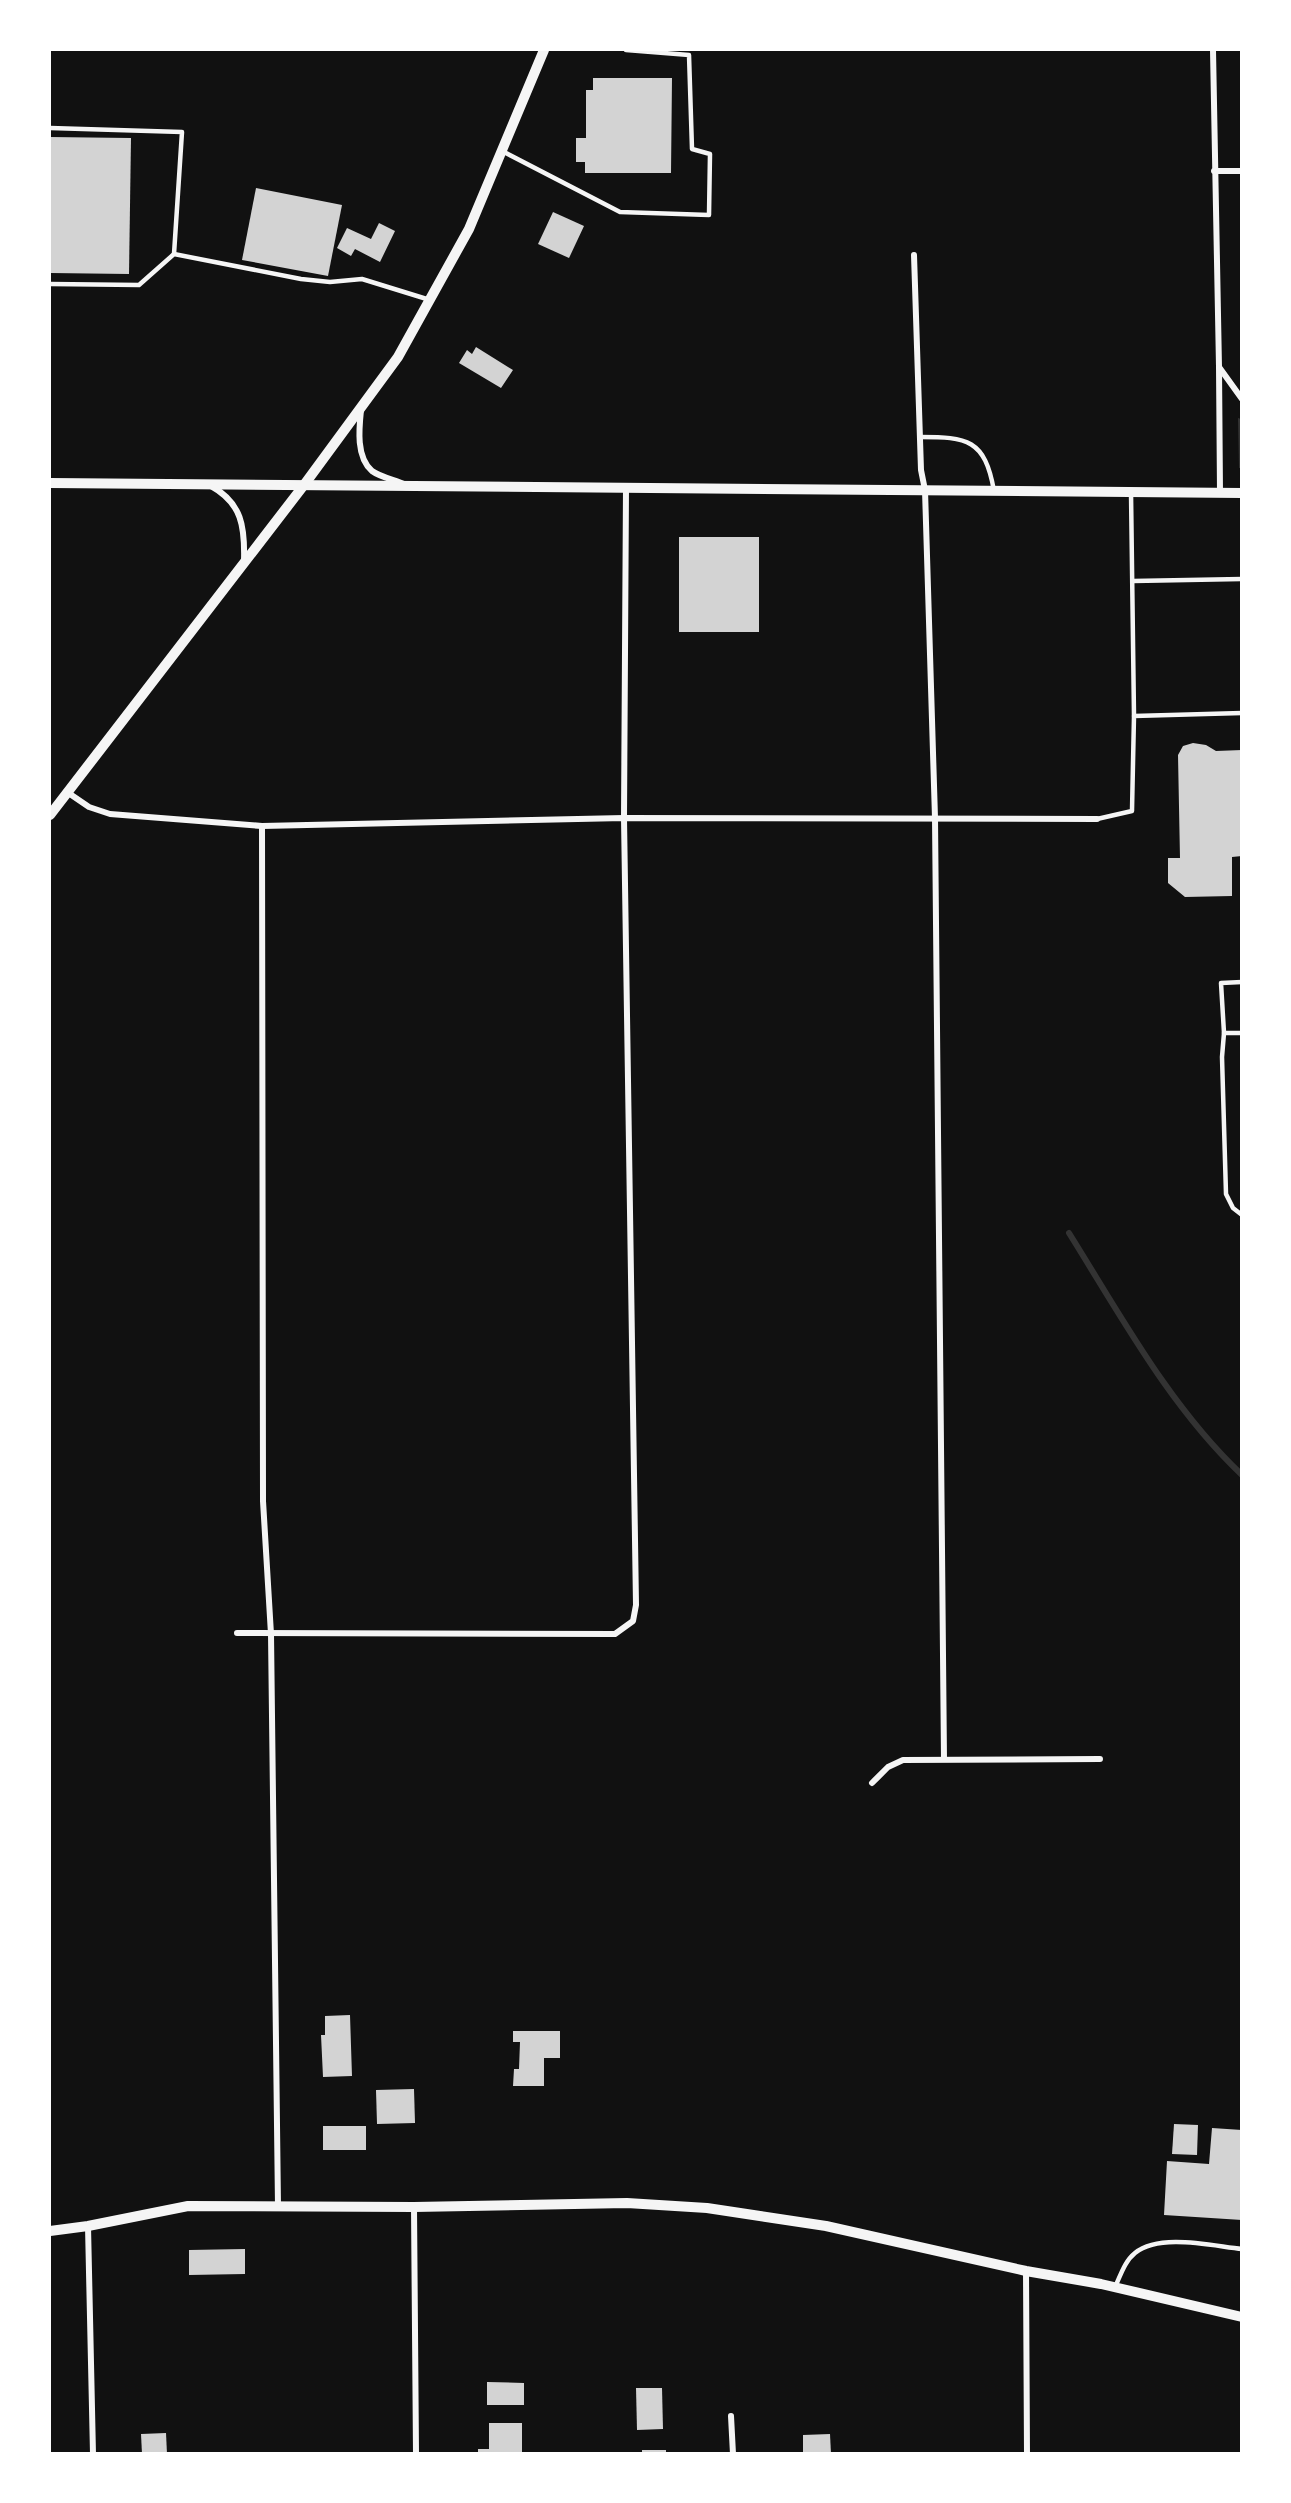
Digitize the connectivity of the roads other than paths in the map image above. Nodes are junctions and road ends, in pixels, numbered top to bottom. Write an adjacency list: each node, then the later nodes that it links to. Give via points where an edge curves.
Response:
1 (544, 50): 5 (street)
2 (626, 50): 5 (lane, via 689,55 692,149 710,154 709,215 620,212)
3 (1213, 50): 6 (street)
4 (50, 128): 8 (lane, via 182,132)
5 (502, 151): 11 (street, via 469,229)
6 (1214, 171): 7 (street); 12 (street)
7 (1242, 171)
8 (174, 254): 10 (lane, via 139,285); 11 (lane, via 301,279 362,279)
9 (914, 255): 15 (street)
10 (50, 284)
11 (430, 300): 14 (street, via 398,357)
12 (1219, 367): 13 (street); 24 (street)
13 (1242, 399)
14 (361, 407): 18 (street); 19 (street, via 362,453 372,471)
15 (920, 437): 21 (street); 22 (lane, via 953,437 974,445 990,469)
16 (50, 483): 17 (street)
17 (208, 484): 18 (street); 26 (street, via 226,494 238,511)
18 (304, 485): 19 (street); 26 (street)
19 (410, 486): 20 (street)
20 (626, 488): 21 (street); 33 (street)
21 (926, 490): 22 (street); 34 (street)
22 (993, 490): 23 (street)
23 (1131, 492): 24 (street); 28 (lane)
24 (1220, 493): 25 (street)
25 (1242, 493)
26 (244, 562): 31 (street)
27 (1242, 579): 28 (lane)
28 (1133, 581): 30 (lane)
29 (1242, 713): 30 (lane)
30 (1134, 716): 35 (lane, via 1132,811)
31 (67, 792): 32 (street); 36 (street, via 110,814)
32 (50, 815)
33 (624, 818): 34 (street); 36 (street); 42 (street, via 636,1605 633,1621 615,1634)
34 (935, 818): 35 (street); 43 (street)
35 (1097, 819)
36 (262, 826): 42 (street, via 263,1501)
37 (1242, 982): 38 (lane, via 1221,983)
38 (1224, 1033): 39 (lane); 40 (lane, via 1226,1194)
39 (1242, 1033)
40 (1242, 1215)
41 (237, 1633): 42 (street)
42 (271, 1634): 46 (street)
43 (944, 1759): 44 (street); 45 (street, via 903,1760 888,1767)
44 (1100, 1759)
45 (872, 1783)
46 (278, 2206): 47 (street); 48 (street, via 188,2206)
47 (414, 2207): 51 (street, via 627,2203 707,2208 826,2226); 56 (street)
48 (88, 2226): 49 (street); 55 (street)
49 (50, 2231)
50 (1242, 2249): 52 (lane, via 1163,2242 1146,2246 1124,2266)
51 (1026, 2271): 52 (street); 58 (street)
52 (1115, 2288): 53 (street)
53 (1242, 2317)
54 (731, 2416): 57 (street)
55 (93, 2454)
56 (416, 2454)
57 (732, 2454)
58 (1027, 2454)

